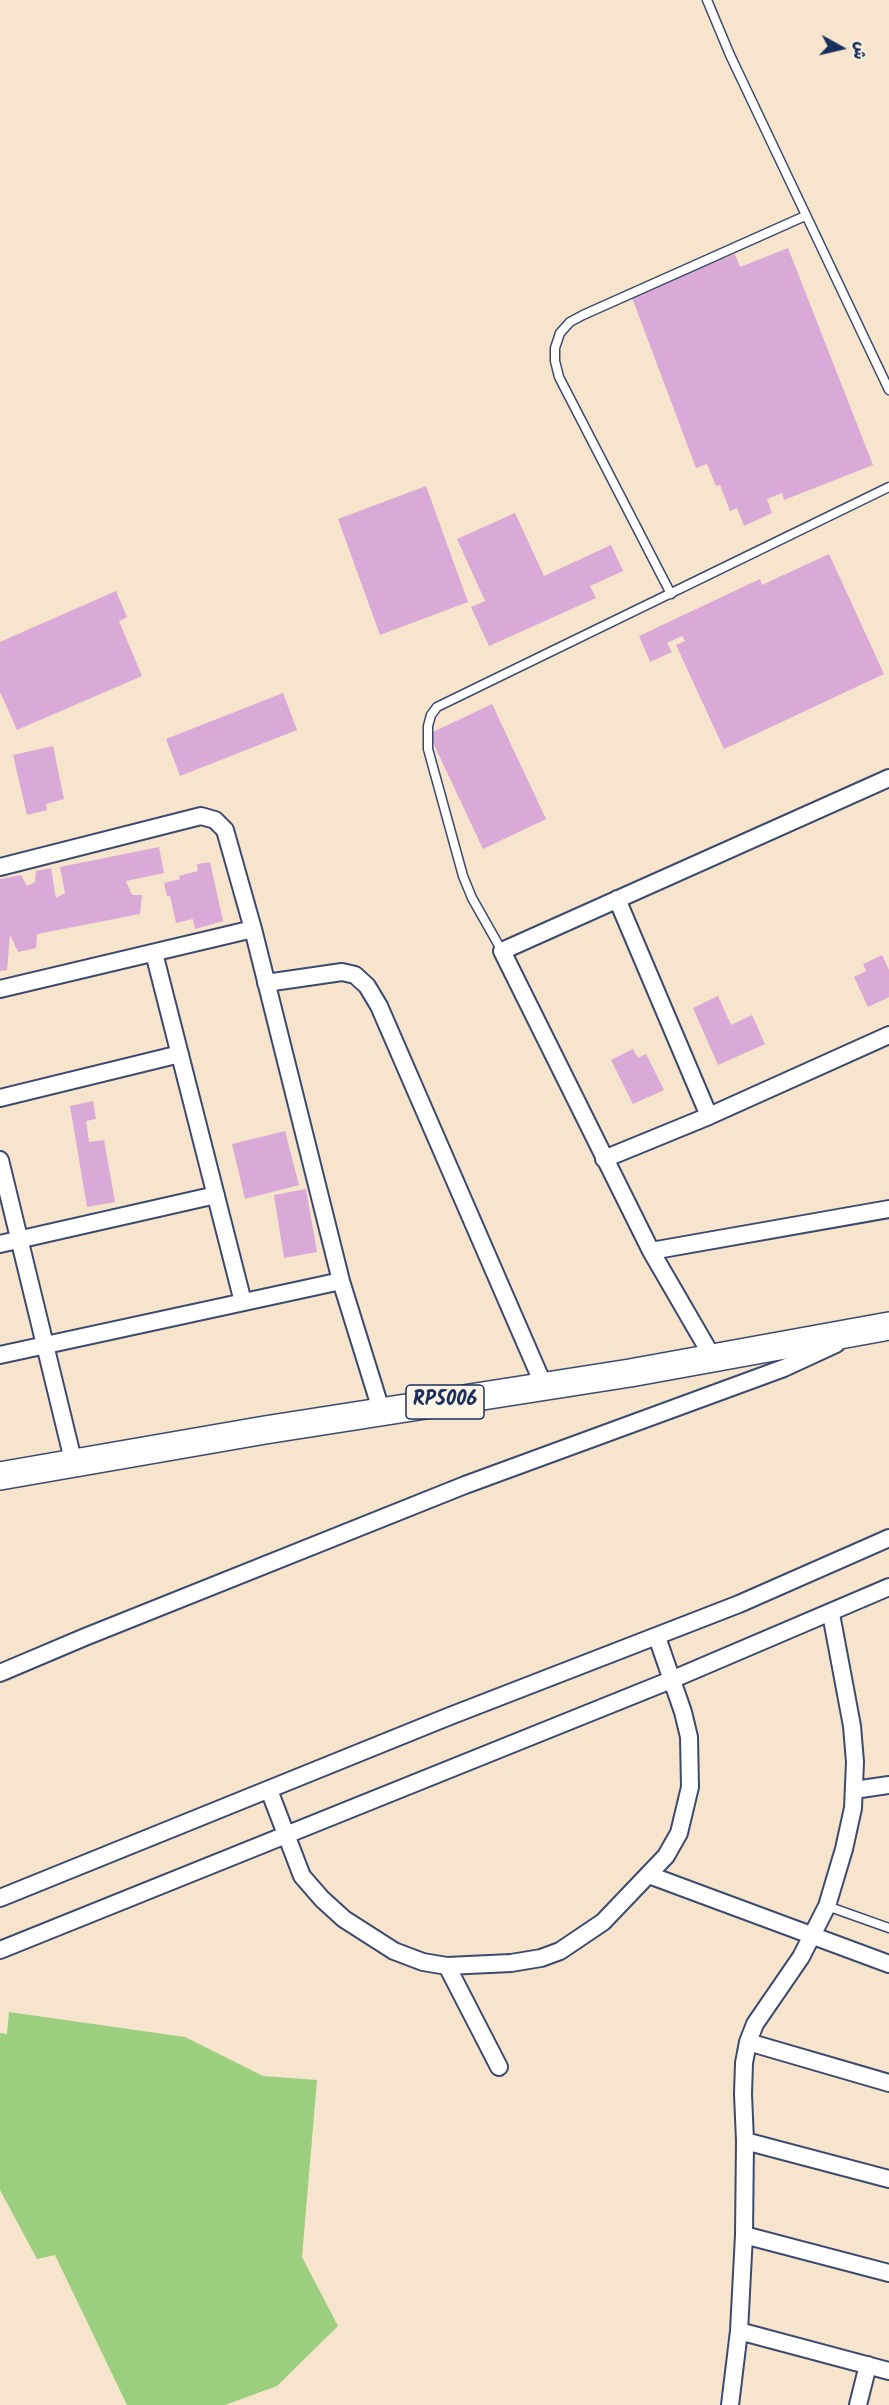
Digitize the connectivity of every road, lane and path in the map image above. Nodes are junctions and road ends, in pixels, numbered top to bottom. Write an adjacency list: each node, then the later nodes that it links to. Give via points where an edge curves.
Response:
1 (707, 0): 2 (lane)
2 (805, 216): 3 (lane); 5 (lane, via 583,315 560,333 555,348 559,378)
3 (889, 390)
4 (889, 487): 5 (lane)
5 (671, 594): 10 (lane, via 437,707 431,715 426,740 463,876)
6 (889, 778): 8 (street)
7 (0, 867): 9 (street, via 209,817 225,830)
8 (617, 899): 10 (street); 17 (street)
9 (252, 929): 11 (street); 12 (street)
10 (502, 951): 18 (street)
11 (154, 952): 13 (street); 15 (street)
12 (266, 983): 25 (street); 31 (street, via 342,972 355,975 367,986 384,1017)
13 (0, 988)
14 (889, 1035): 17 (street)
15 (180, 1054): 16 (street); 20 (street)
16 (0, 1098)
17 (709, 1116): 18 (street)
18 (604, 1159): 24 (street)
19 (0, 1160): 22 (street)
20 (216, 1195): 22 (street); 26 (street)
21 (889, 1209): 24 (street)
22 (20, 1239): 23 (street); 28 (street)
23 (0, 1244)
24 (651, 1251): 30 (street)
25 (341, 1281): 26 (street); 32 (street)
26 (243, 1302): 28 (street)
27 (878, 1328): 30 (main road, RP5006); 39 (street, via 784,1368 465,1485)
28 (44, 1345): 29 (street); 33 (street)
29 (0, 1354)
30 (713, 1358): 31 (main road, RP5006)
31 (544, 1386): 32 (main road, RP5006)
32 (382, 1413): 33 (main road, RP5006)
33 (74, 1464): 34 (main road, RP5006)
34 (0, 1476)
35 (889, 1538): 38 (street)
36 (889, 1587): 37 (street)
37 (831, 1614): 40 (street); 43 (street, via 852,1726)
38 (657, 1637): 40 (street); 42 (street)
39 (0, 1673)
40 (671, 1680): 44 (street); 45 (street, via 689,1737 690,1787 679,1833)
41 (889, 1785): 43 (street)
42 (269, 1790): 44 (street); 46 (street)
43 (854, 1790): 47 (street, via 844,1850)
44 (285, 1835): 50 (street); 52 (street, via 302,1876 344,1919 394,1951)
45 (649, 1875): 49 (street); 52 (street, via 603,1922 560,1951 511,1963)
46 (0, 1899)
47 (827, 1905): 48 (lane); 49 (street)
48 (889, 1928)
49 (813, 1935): 51 (street); 53 (street, via 755,2024)
50 (0, 1950)
51 (889, 1964)
52 (447, 1966): 54 (street)
53 (748, 2043): 55 (street); 56 (street, via 743,2094)
54 (499, 2067)
55 (889, 2083)
56 (745, 2141): 57 (street); 58 (street)
57 (889, 2179)
58 (744, 2235): 59 (street); 60 (street)
59 (889, 2273)
60 (739, 2331): 61 (street); 63 (street)
61 (868, 2365): 62 (street); 64 (street)
62 (889, 2371)
63 (730, 2405)
64 (858, 2405)

